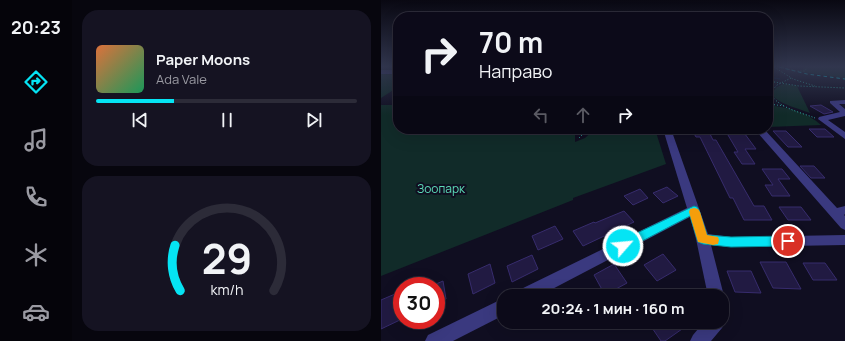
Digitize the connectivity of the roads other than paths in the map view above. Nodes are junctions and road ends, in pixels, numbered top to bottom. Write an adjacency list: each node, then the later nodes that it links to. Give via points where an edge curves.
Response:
1 (845, 102): 4 (street, via 832,102 844,113 822,119)
2 (669, 134): 5 (street)
3 (764, 134): 6 (street)
4 (845, 136)
5 (694, 210): 8 (street); 10 (street)
6 (840, 211): 7 (street)
7 (845, 225)
8 (703, 239): 9 (street, via 731,242); 11 (street)
9 (845, 240)
10 (537, 289)
11 (714, 289)
12 (497, 310): 14 (street)
13 (710, 329): 15 (street)
14 (434, 341)
15 (699, 341)

